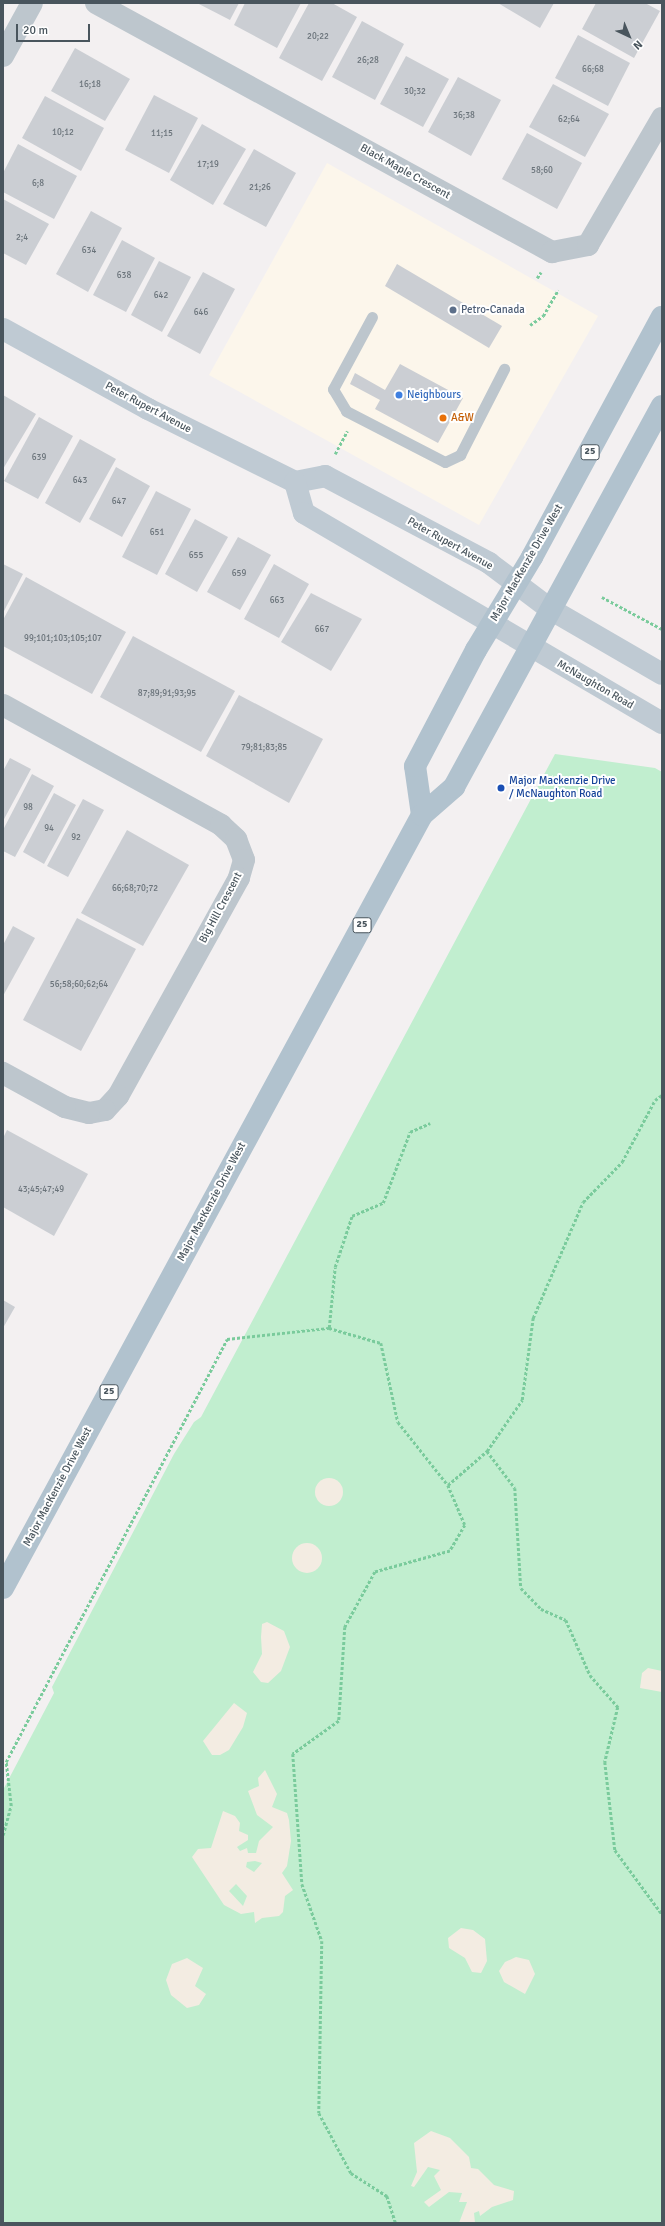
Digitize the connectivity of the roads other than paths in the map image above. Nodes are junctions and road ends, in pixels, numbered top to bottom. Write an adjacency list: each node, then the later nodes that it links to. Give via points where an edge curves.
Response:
1 (32, 3): 3 (street)
2 (96, 3): 4 (street, Black Maple Crescent, via 552,252 588,245)
3 (3, 56)
4 (662, 118)
5 (372, 317): 8 (lane, via 333,389 346,410 445,462 460,455)
6 (662, 317): 11 (main road, Major MacKenzie Drive West / 25)
7 (3, 329): 10 (street, Peter Rupert Avenue, via 148,409)
8 (504, 369)
9 (662, 406): 12 (main road, Major MacKenzie Drive West / 25)
10 (295, 482): 11 (street, Peter Rupert Avenue, via 325,476 489,563); 13 (street, via 304,513 466,605)
11 (515, 585): 12 (street, Peter Rupert Avenue); 13 (main road, Major MacKenzie Drive West / 25)
12 (550, 609): 14 (main road, Major MacKenzie Drive West / 25); 15 (street)
13 (491, 624): 14 (street, McNaughton Road); 18 (main road, Major MacKenzie Drive West / 25, via 415,766)
14 (529, 646): 17 (street, McNaughton Road); 18 (main road, Major MacKenzie Drive West / 25, via 454,787)
15 (662, 674)
16 (3, 705): 19 (street, Big Hill Crescent, via 221,825 236,840 244,860 231,892 118,1096 105,1110 89,1113 66,1107)
17 (662, 723)
18 (422, 815): 20 (main road, Major MacKenzie Drive West / 25)
19 (3, 1073)
20 (3, 1588)

